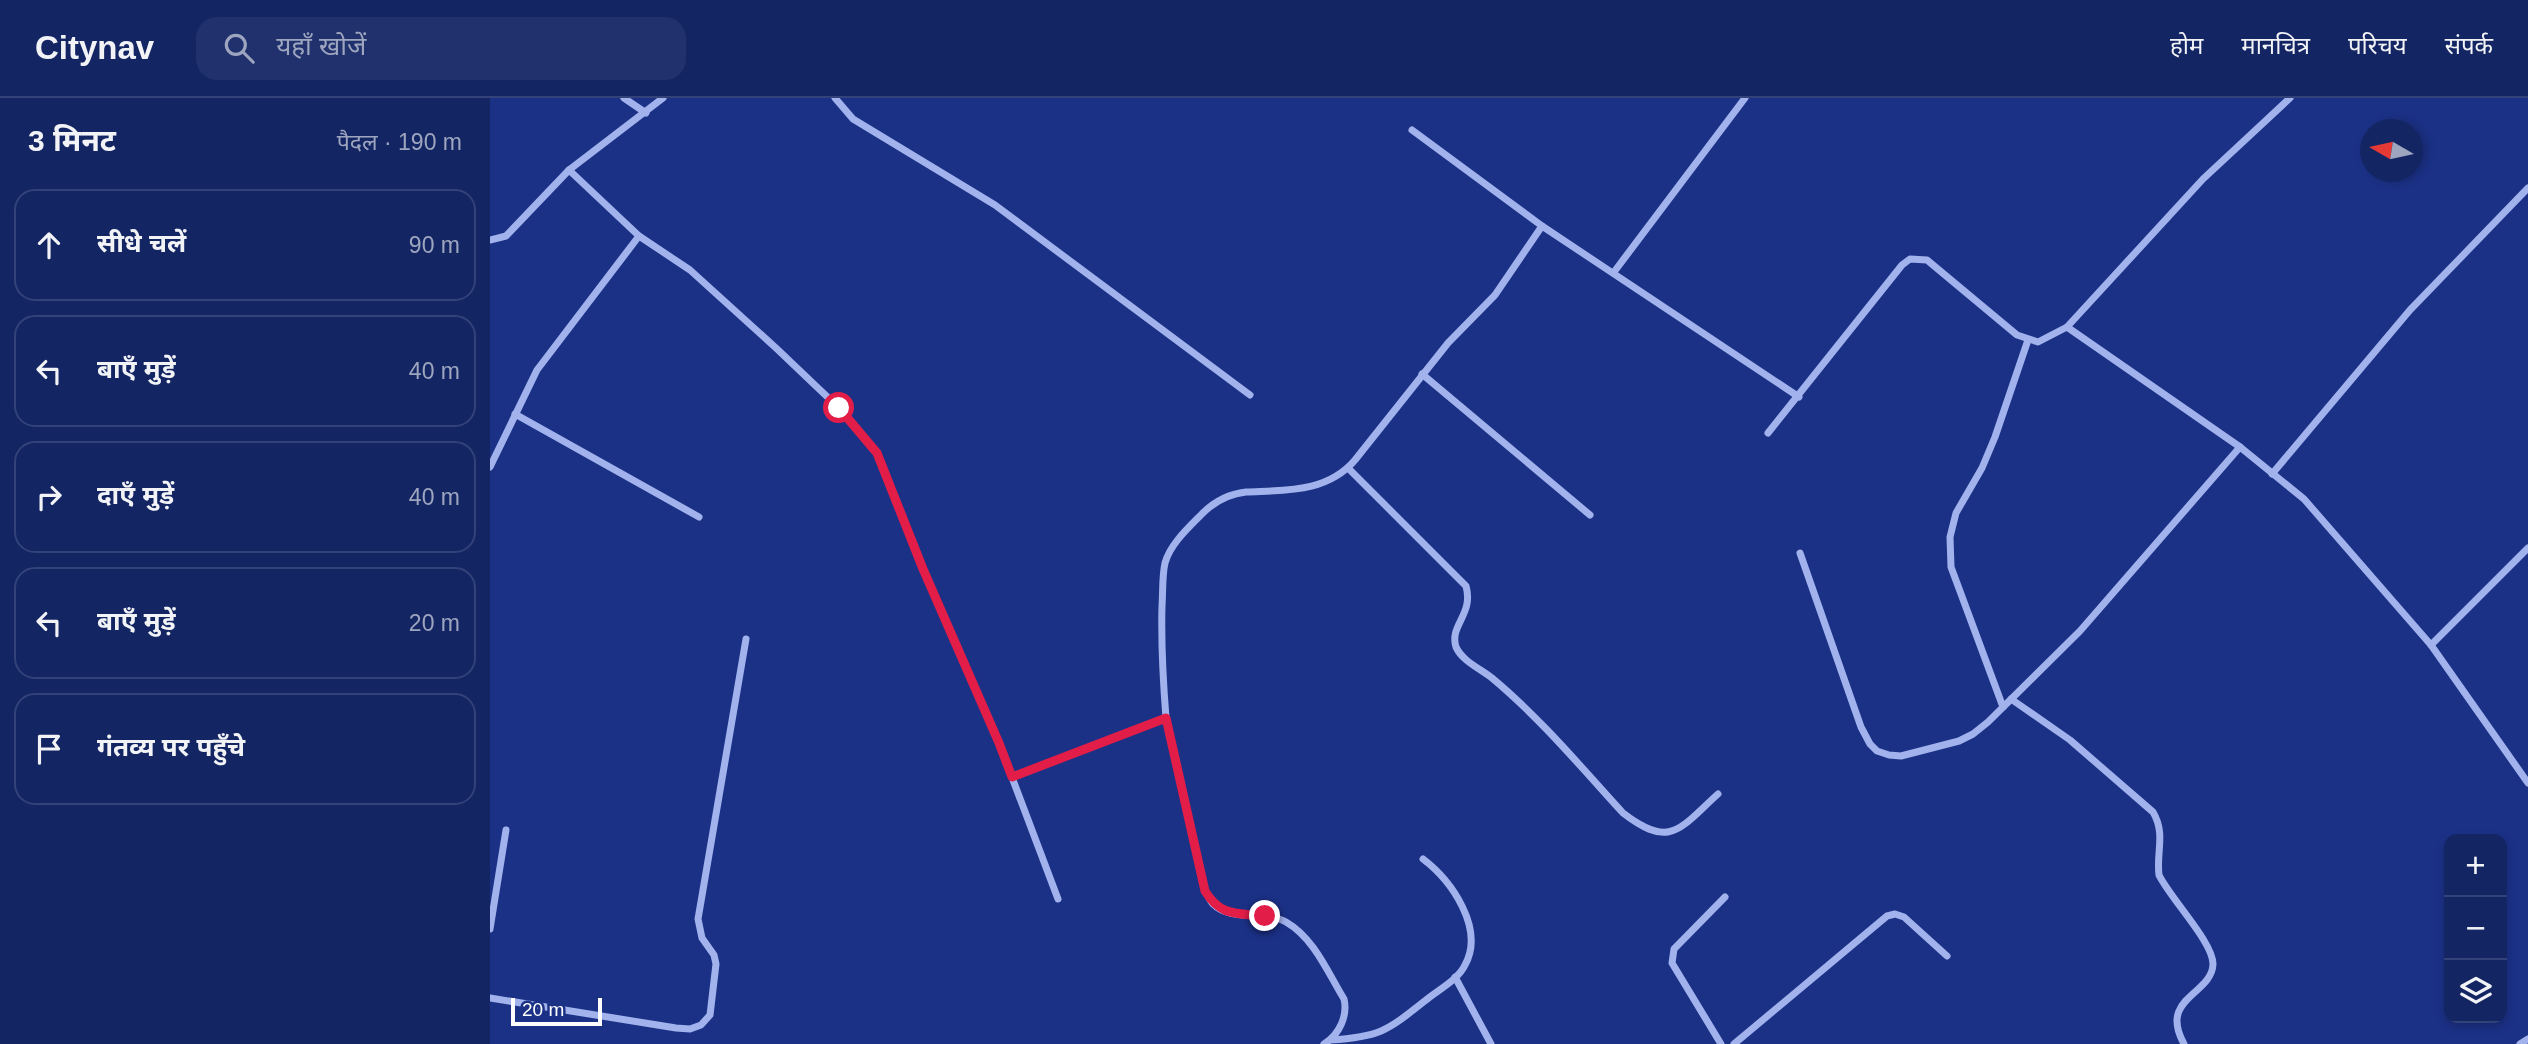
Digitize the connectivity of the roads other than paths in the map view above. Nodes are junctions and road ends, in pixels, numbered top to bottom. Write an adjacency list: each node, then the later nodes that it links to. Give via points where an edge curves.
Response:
1 (624, 98): 6 (street)
2 (663, 98): 6 (street)
3 (835, 98): 17 (street, via 853,119 995,205)
4 (1745, 98): 13 (street)
5 (2290, 98): 14 (street, via 2203,179)
6 (646, 113): 8 (street)
7 (1412, 130): 10 (street)
8 (569, 170): 11 (street); 12 (street, via 506,236)
9 (2528, 188): 25 (street, via 2410,310)
10 (1542, 226): 13 (street); 16 (street, via 1494,295)
11 (639, 236): 19 (street, via 537,370); 35 (street, via 690,270 776,348 839,408 877,453)
12 (490, 240)
13 (1614, 272): 18 (street)
14 (2067, 327): 15 (street, via 2038,342); 21 (street)
15 (2028, 340): 18 (street, via 1927,260 1910,259); 33 (street, via 1995,437 1956,513 1950,537 1951,567)
16 (1422, 374): 24 (street); 26 (street)
17 (1250, 395)
18 (1798, 397): 20 (street)
19 (515, 414): 22 (street); 27 (street)
20 (1768, 433)
21 (2240, 447): 25 (street); 32 (street, via 2080,631)
22 (493, 452): 23 (street)
23 (490, 467)
24 (1348, 468): 34 (street, via 1309,487 1222,498 1174,546 1163,578); 37 (street, via 1466,586 1469,602 1455,637 1460,653 1520,702 1623,813 1639,825 1666,834 1677,830)
25 (2272, 474): 31 (street, via 2304,499)
26 (1590, 515)
27 (699, 517)
28 (2528, 548): 31 (street)
29 (1800, 553): 33 (street, via 1861,727 1877,751 1901,756 1959,741)
30 (746, 639): 45 (street, via 698,919 716,964 710,1015 701,1025 676,1028)
31 (2431, 645): 36 (street)
32 (2011, 699): 33 (street); 51 (street, via 2070,740 2158,820 2159,875 2209,949 2213,964 2206,979 2180,1007 2176,1019)
33 (2003, 707)
34 (1166, 718): 35 (street); 47 (street, via 1205,891 1223,910 1289,924 1312,947 1346,1009)
35 (1012, 777): 41 (street)
36 (2528, 783)
37 (1718, 794)
38 (506, 830): 42 (street)
39 (1423, 859): 44 (street, via 1449,885 1469,924 1469,955)
40 (1725, 897): 49 (street, via 1674,949 1672,963)
41 (1058, 900)
42 (490, 929)
43 (1947, 956): 50 (street, via 1904,917 1887,916)
44 (1455, 977): 47 (street, via 1390,1028); 48 (street)
45 (490, 998)
46 (2528, 1039): 52 (street)
47 (1327, 1042)
48 (1491, 1044)
49 (1721, 1044)
50 (1734, 1044)
51 (2184, 1044)
52 (2520, 1044)

